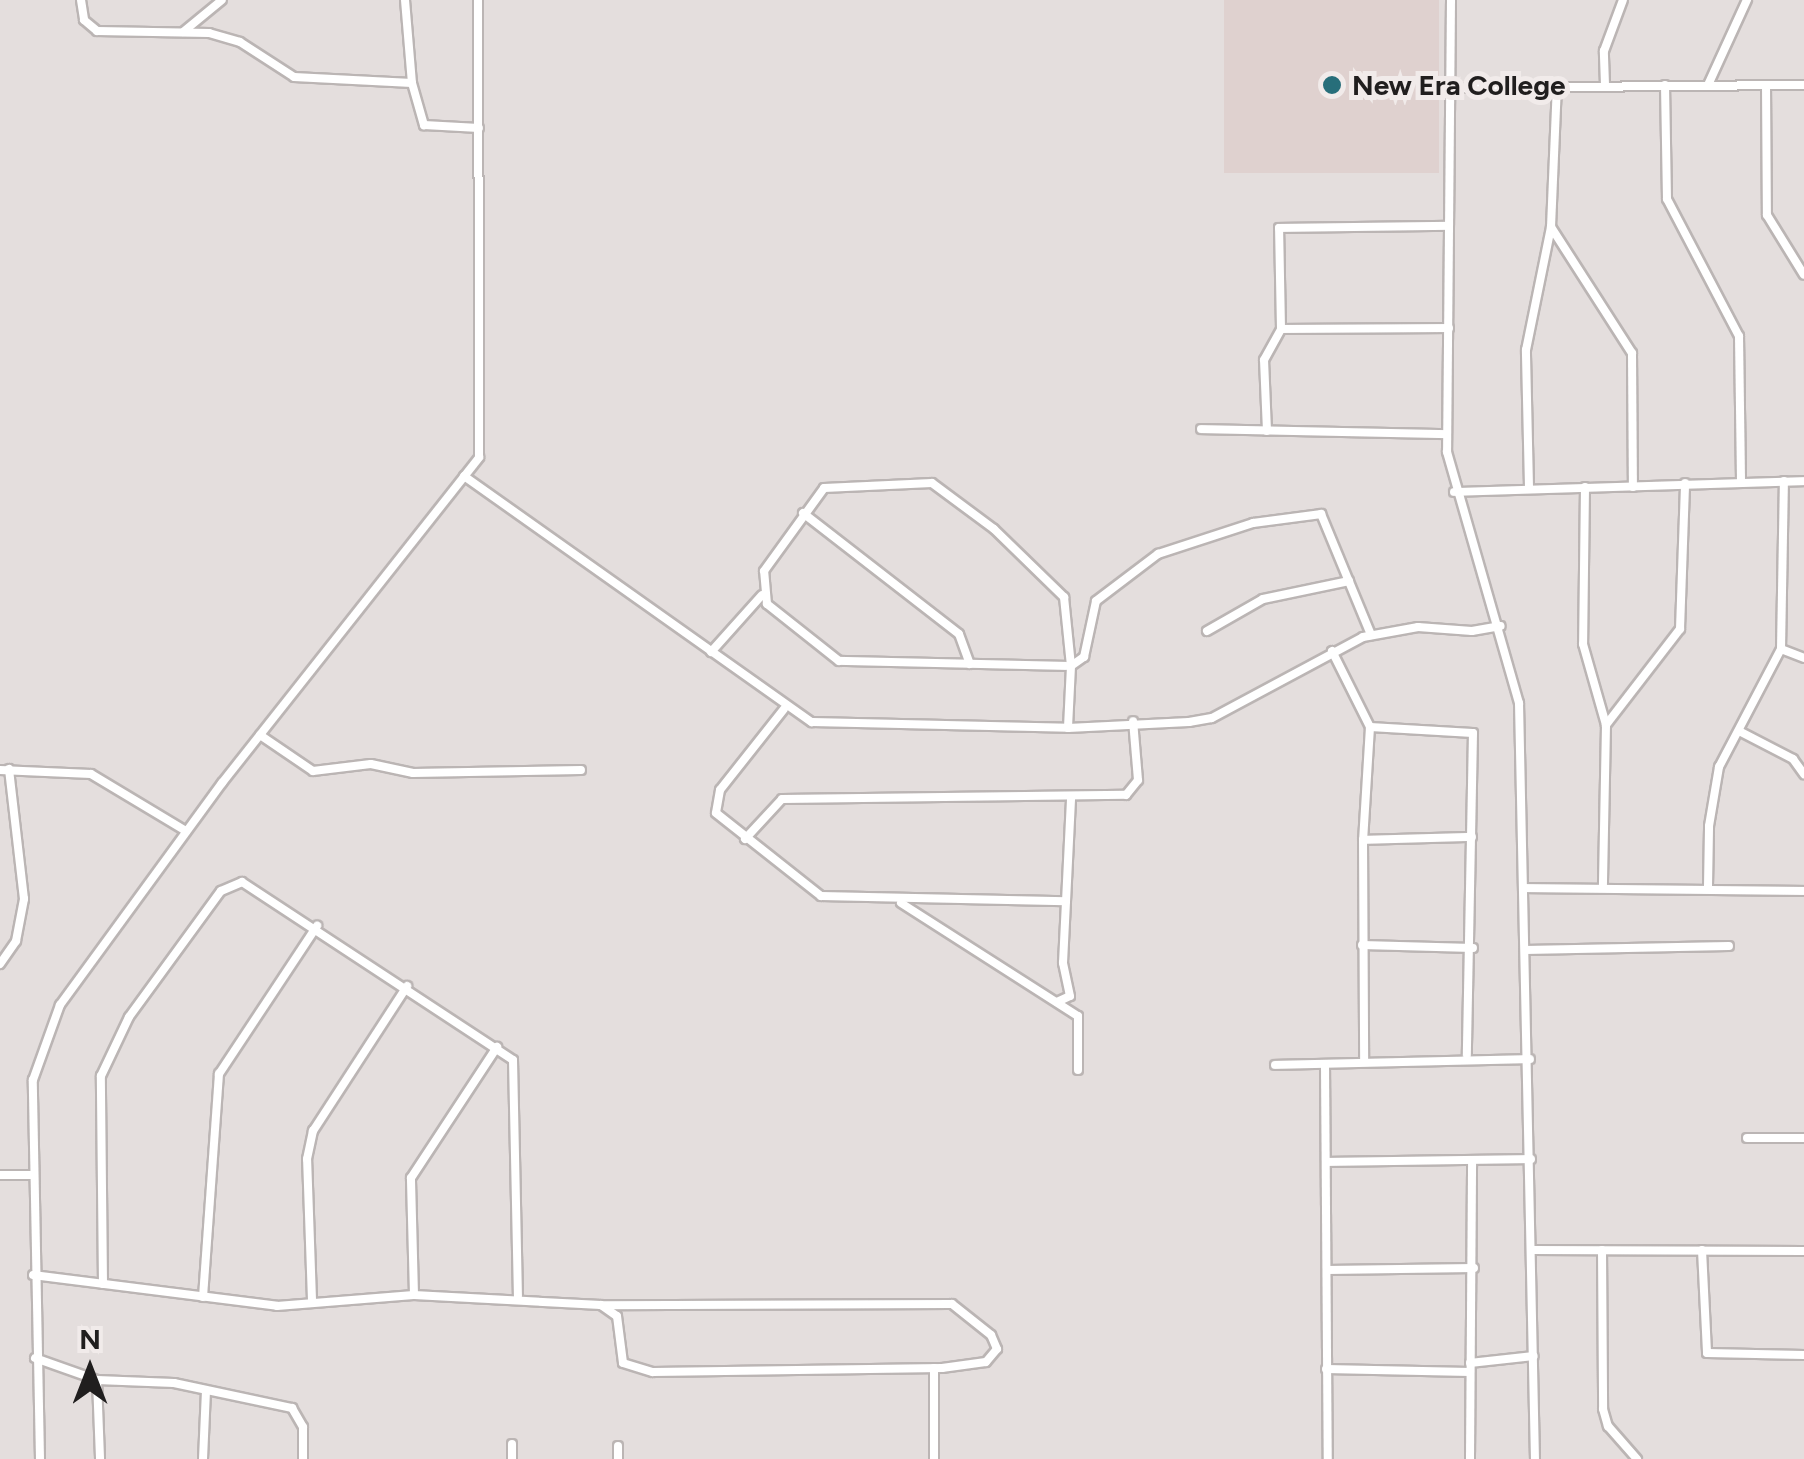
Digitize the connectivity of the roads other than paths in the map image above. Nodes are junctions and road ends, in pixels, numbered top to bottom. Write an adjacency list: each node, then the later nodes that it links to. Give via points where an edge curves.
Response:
1 (81, 0): 8 (street, via 84,20 97,31)
2 (222, 0): 8 (street)
3 (405, 0): 9 (street)
4 (478, 0): 17 (street)
5 (1451, 0): 16 (street)
6 (1623, 0): 11 (street, via 1604,52)
7 (1747, 0): 13 (street)
8 (182, 32): 9 (street, via 240,42 294,77)
9 (412, 82): 17 (street, via 424,124)
10 (1557, 85): 11 (street); 16 (street); 19 (street)
11 (1605, 85): 12 (street)
12 (1665, 85): 13 (street); 29 (street, via 1667,199 1739,336)
13 (1708, 85): 14 (street)
14 (1766, 85): 15 (street); 20 (street, via 1767,215)
15 (1804, 85)
16 (1450, 88): 18 (street)
17 (479, 128): 26 (street, via 479,456)
18 (1450, 226): 21 (street); 22 (street, via 1278,228)
19 (1551, 226): 31 (street, via 1526,350); 33 (street, via 1632,353)
20 (1804, 275)
21 (1449, 328): 22 (street); 25 (street)
22 (1280, 329): 24 (street, via 1264,360)
23 (1201, 429): 24 (street)
24 (1267, 430): 25 (street)
25 (1448, 434): 34 (street)
26 (464, 476): 42 (street); 53 (street)
27 (1784, 481): 28 (street); 29 (street); 41 (street)
28 (1804, 481)
29 (1741, 482): 30 (street)
30 (1685, 483): 33 (street); 49 (street, via 1680,629)
31 (1529, 487): 32 (street); 34 (street)
32 (1585, 487): 33 (street); 49 (street, via 1583,644)
33 (1633, 487)
34 (1454, 492): 38 (street)
35 (803, 513): 37 (street, via 764,571); 45 (street, via 959,634); 46 (street, via 832,484 932,483 1059,590 1068,606)
36 (1349, 581): 39 (street, via 1262,599); 40 (street); 46 (street, via 1322,514 1253,523 1158,554 1106,592 1091,608 1084,657)
37 (762, 595): 42 (street); 45 (street, via 839,661)
38 (1501, 626): 40 (street); 64 (street, via 1519,703)
39 (1207, 631)
40 (1371, 635): 43 (street)
41 (1781, 649): 44 (street); 52 (street)
42 (712, 652): 47 (street)
43 (1332, 652): 48 (street, via 1212,718); 50 (street)
44 (1804, 658)
45 (970, 664): 46 (street)
46 (1068, 666): 51 (street)
47 (784, 709): 51 (street, via 812,722); 60 (street, via 716,798 721,821)
48 (1133, 721): 51 (street); 57 (street, via 1136,786 1126,795)
49 (1606, 725): 62 (street)
50 (1370, 727): 59 (street, via 1473,732); 61 (street)
51 (1068, 728)
52 (1738, 731): 56 (street, via 1793,760); 63 (street, via 1713,794)
53 (260, 735): 55 (street, via 313,771 371,764 413,773); 58 (street)
54 (5, 770): 58 (street, via 92,774); 73 (street, via 24,900 16,942)
55 (581, 770)
56 (1804, 774)
57 (1072, 800): 60 (street, via 782,800); 67 (street)
58 (186, 831): 89 (street, via 60,1005 33,1080)
59 (1472, 838): 61 (street); 71 (street)
60 (744, 839): 66 (street, via 824,898)
61 (1363, 840): 69 (street)
62 (1603, 886): 63 (street); 64 (street)
63 (1708, 886): 65 (street)
64 (1523, 888): 72 (street)
65 (1804, 892)
66 (898, 901): 67 (street); 75 (street)
67 (1066, 901): 75 (street, via 1062,963 1070,996)
68 (317, 926): 74 (street); 97 (street, via 246,883 230,883 130,1017 98,1094); 100 (street, via 219,1074)
69 (1362, 945): 71 (street); 79 (street)
70 (1730, 946): 72 (street)
71 (1474, 948): 77 (street)
72 (1525, 950): 78 (street)
73 (0, 964)
74 (407, 986): 76 (street); 101 (street, via 312,1131)
75 (1057, 1002): 82 (street, via 1082,1022)
76 (496, 1046): 98 (street, via 412,1178); 99 (street, via 516,1066)
77 (1467, 1056): 78 (street); 79 (street)
78 (1530, 1058): 85 (street)
79 (1364, 1062): 81 (street)
80 (1275, 1065): 81 (street)
81 (1325, 1066): 87 (street)
82 (1078, 1070)
83 (1747, 1138): 84 (street)
84 (1804, 1138)
85 (1531, 1158): 86 (street); 90 (street)
86 (1472, 1160): 87 (street); 94 (street)
87 (1327, 1162): 95 (street)
88 (0, 1175): 89 (street)
89 (33, 1175): 96 (street)
90 (1532, 1250): 91 (street); 104 (street)
91 (1602, 1250): 92 (street); 123 (street, via 1602,1409)
92 (1702, 1250): 93 (street); 103 (street, via 1707,1353)
93 (1804, 1250)
94 (1474, 1268): 95 (street); 107 (street)
95 (1328, 1270): 108 (street)
96 (33, 1276): 97 (street); 105 (street)
97 (103, 1284): 100 (street)
98 (414, 1296): 99 (street); 101 (street)
99 (518, 1296): 102 (street)
100 (203, 1297): 101 (street, via 276,1306)
101 (312, 1300)
102 (601, 1305): 106 (street, via 617,1316 620,1358 634,1370); 106 (street, via 957,1305 992,1336 997,1349 986,1362)
103 (1804, 1355)
104 (1534, 1356): 107 (street); 122 (street)
105 (35, 1358): 109 (street); 113 (street)
106 (934, 1368): 119 (street)
107 (1470, 1368): 108 (street); 121 (street)
108 (1326, 1369): 120 (street)
109 (97, 1380): 110 (street, via 174,1383); 114 (street)
110 (206, 1392): 115 (street); 116 (street, via 292,1408 302,1427)
111 (512, 1444): 117 (street)
112 (618, 1446): 118 (street)
113 (40, 1459)
114 (100, 1459)
115 (203, 1459)
116 (304, 1459)
117 (512, 1459)
118 (618, 1459)
119 (934, 1459)
120 (1328, 1459)
121 (1470, 1459)
122 (1535, 1459)
123 (1637, 1459)

